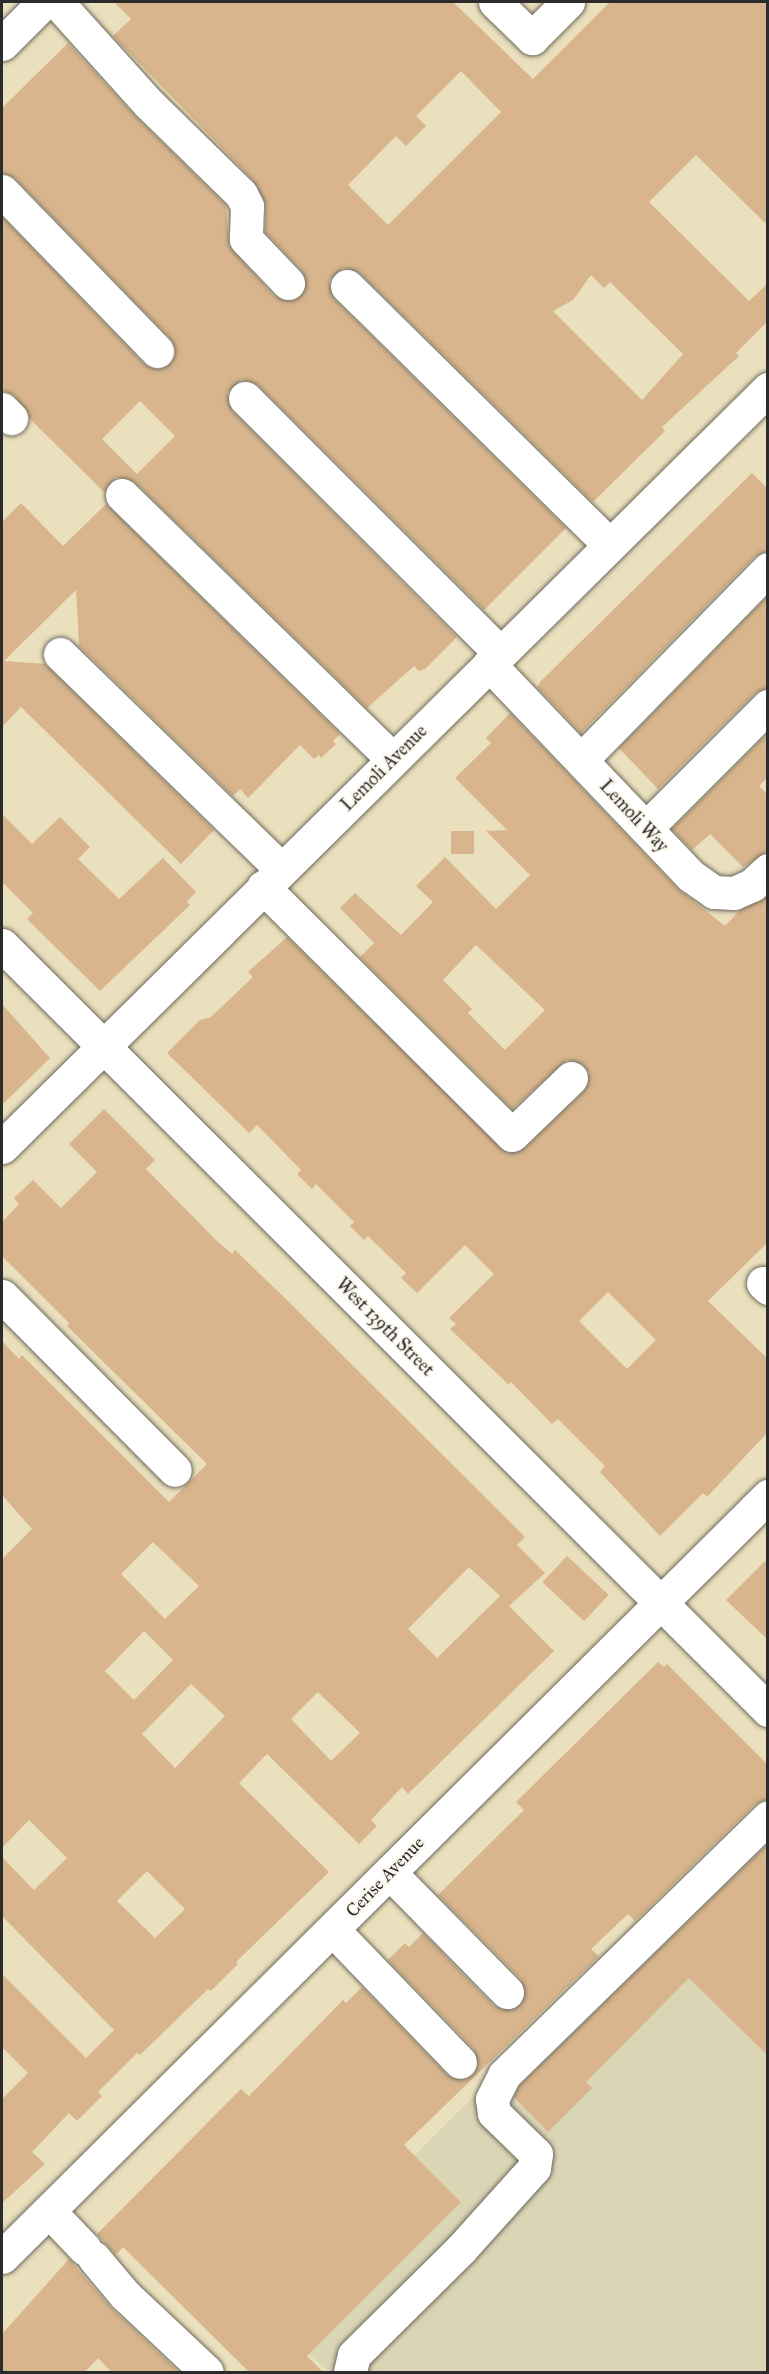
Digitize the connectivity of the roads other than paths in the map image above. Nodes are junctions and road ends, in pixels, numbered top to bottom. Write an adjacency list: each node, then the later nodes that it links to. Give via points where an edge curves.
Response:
1 (44, 2): 5 (street)
2 (57, 2): 7 (street, via 150,104 241,194 247,207 246,239)
3 (495, 2): 4 (street, via 532,38)
4 (568, 2)
5 (2, 44)
6 (2, 191): 9 (street)
7 (288, 283)
8 (347, 286): 13 (street)
9 (157, 351)
10 (245, 398): 16 (street, Lemoli Way)
11 (763, 404): 13 (street, Lemoli Avenue)
12 (122, 495): 18 (street)
13 (610, 545): 16 (street, Lemoli Avenue)
14 (768, 569): 19 (street)
15 (60, 654): 22 (street)
16 (494, 659): 18 (street, Lemoli Avenue); 19 (street, Lemoli Way, via 514,691)
17 (768, 706): 20 (street)
18 (393, 759): 22 (street, Lemoli Avenue)
19 (580, 760): 20 (street, Lemoli Way)
20 (646, 828): 21 (street, Lemoli Way, via 691,876 714,892 735,893 752,885)
21 (768, 870)
22 (272, 878): 24 (street, Lemoli Avenue); 25 (street, via 512,1135)
23 (2, 945): 24 (street, West 139th Street)
24 (103, 1046): 26 (street, Lemoli Avenue); 30 (street, West 139th Street)
25 (571, 1078)
26 (2, 1147)
27 (2, 1296): 28 (street)
28 (174, 1470)
29 (768, 1496): 30 (street, Cerise Avenue)
30 (660, 1602): 31 (street, West 139th Street); 33 (street, Cerise Avenue)
31 (768, 1710)
32 (768, 1817): 40 (street, via 504,2075 492,2099 494,2113 536,2154 534,2168 461,2249 358,2350 350,2362)
33 (390, 1873): 34 (street, Cerise Avenue); 35 (street)
34 (333, 1930): 36 (street); 37 (street, Cerise Avenue)
35 (507, 1992)
36 (460, 2062)
37 (49, 2211): 38 (street, Cerise Avenue); 39 (street, via 125,2295)
38 (2, 2257)
39 (207, 2373)
40 (350, 2373)

